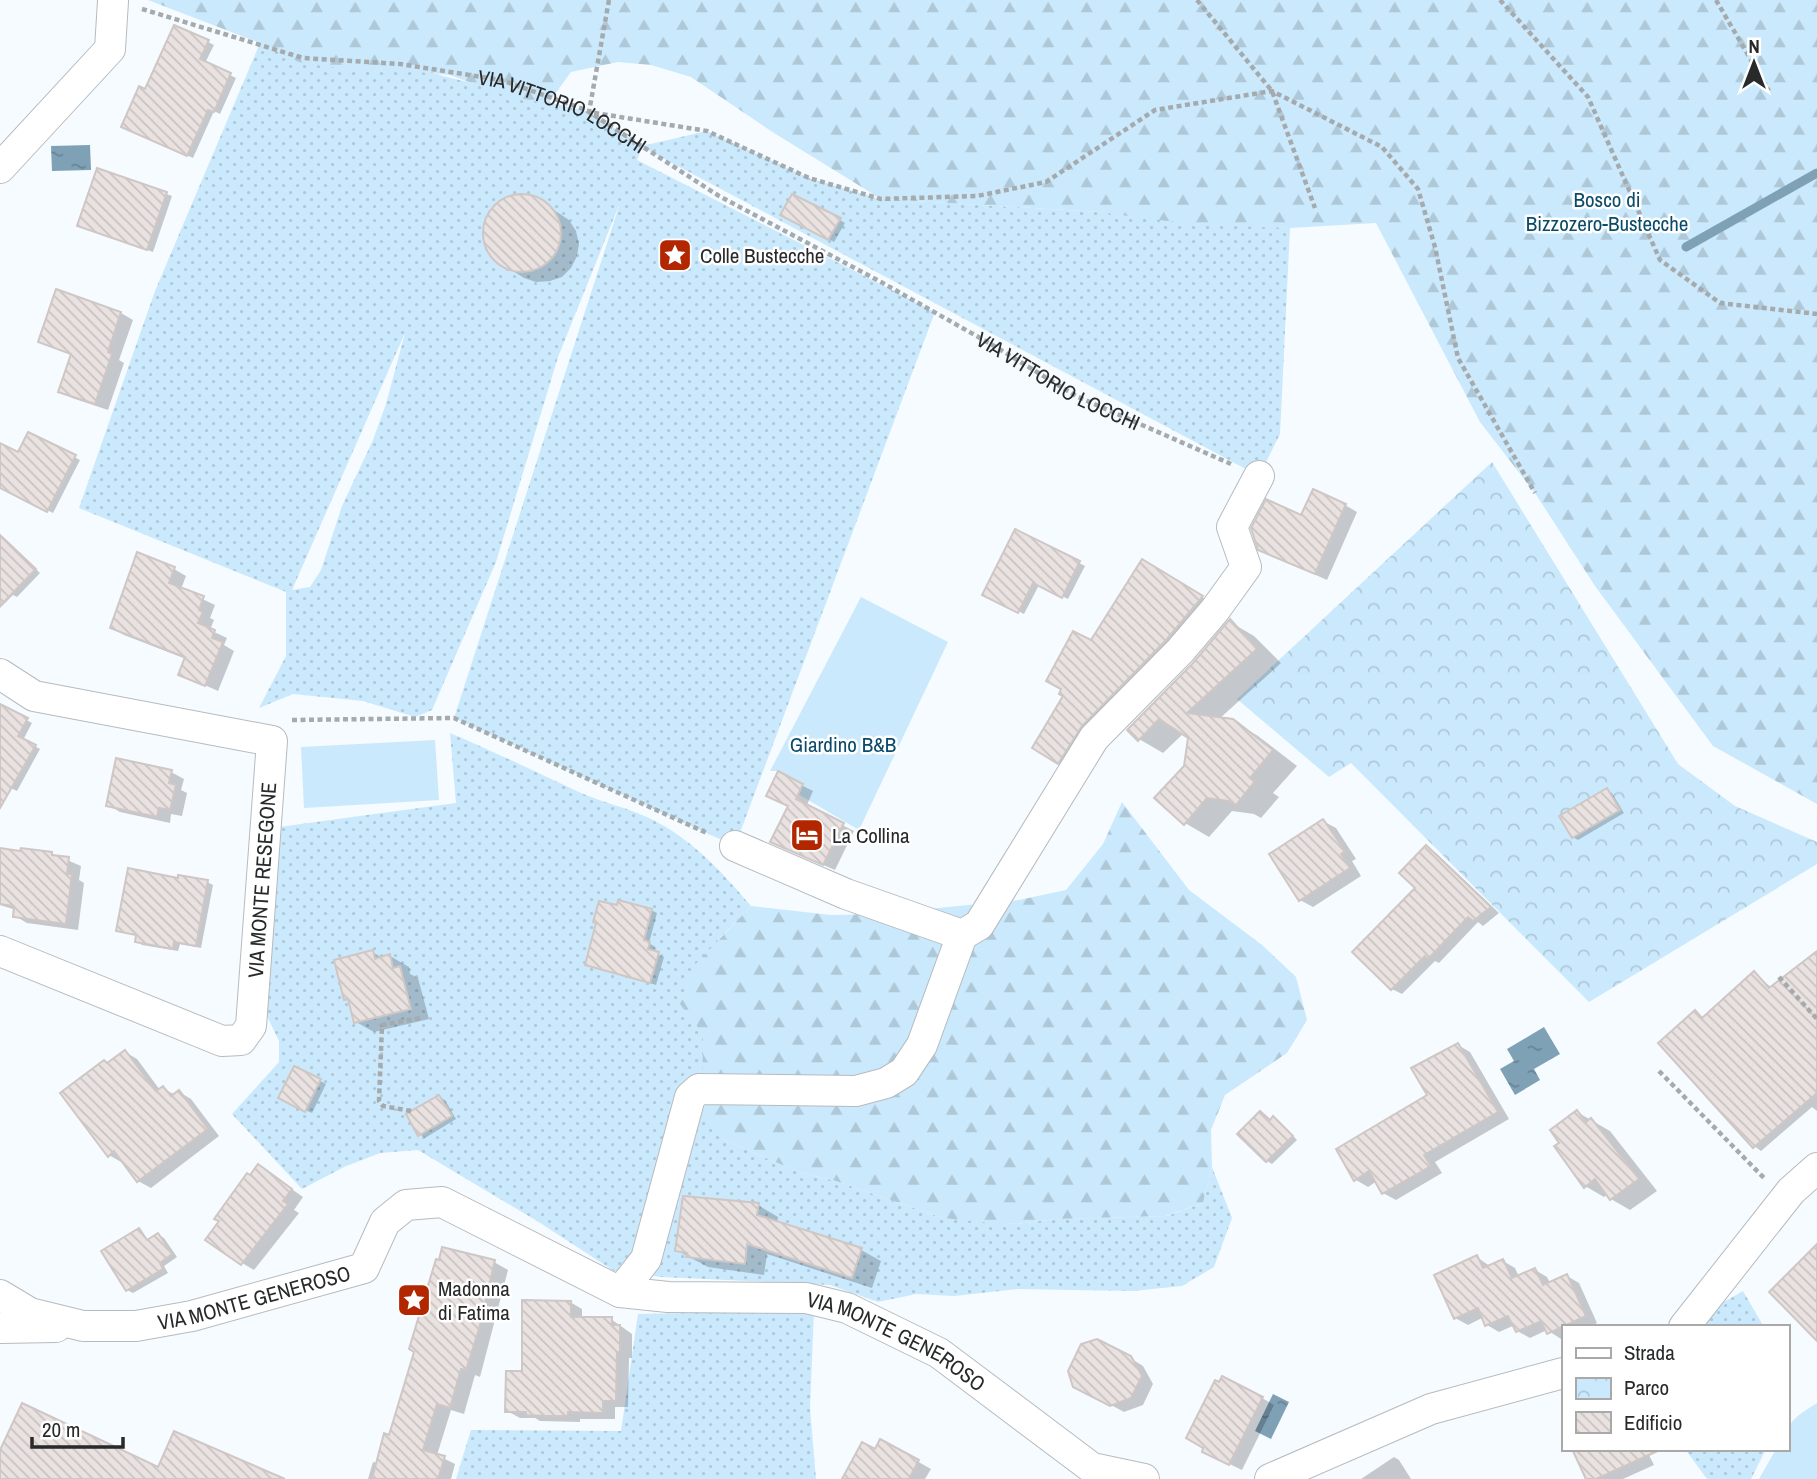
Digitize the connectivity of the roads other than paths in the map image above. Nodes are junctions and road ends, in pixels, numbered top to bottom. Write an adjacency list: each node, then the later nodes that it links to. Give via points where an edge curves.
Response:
1 (113, 1): 2 (street, via 110,49)
2 (0, 168)
3 (1259, 476): 6 (street, via 1232,527 1246,567 1180,651 1094,738 979,925)
4 (0, 674): 7 (street, VIA MONTE RESEGONE, via 34,696 272,741 251,1026 241,1040 222,1041)
5 (735, 846): 6 (street, via 846,894)
6 (962, 935): 9 (street, via 922,1045 904,1072 886,1083 856,1091 699,1089 690,1097 646,1259)
7 (0, 951)
8 (1817, 1168): 11 (street, via 1785,1199)
9 (620, 1292): 12 (street, VIA MONTE GENEROSO, via 442,1202 406,1205 385,1222 364,1268 192,1316 136,1326); 15 (street, VIA MONTE GENEROSO, via 806,1298 847,1308 939,1353 1092,1468)
10 (0, 1295): 12 (street, VIA MONTE GENEROSO, via 30,1313)
11 (1686, 1325)
12 (83, 1326): 13 (street, VIA MONTE GENEROSO)
13 (0, 1328)
14 (1562, 1373): 16 (street, via 1431,1409)
15 (1144, 1479)
16 (1270, 1479)

